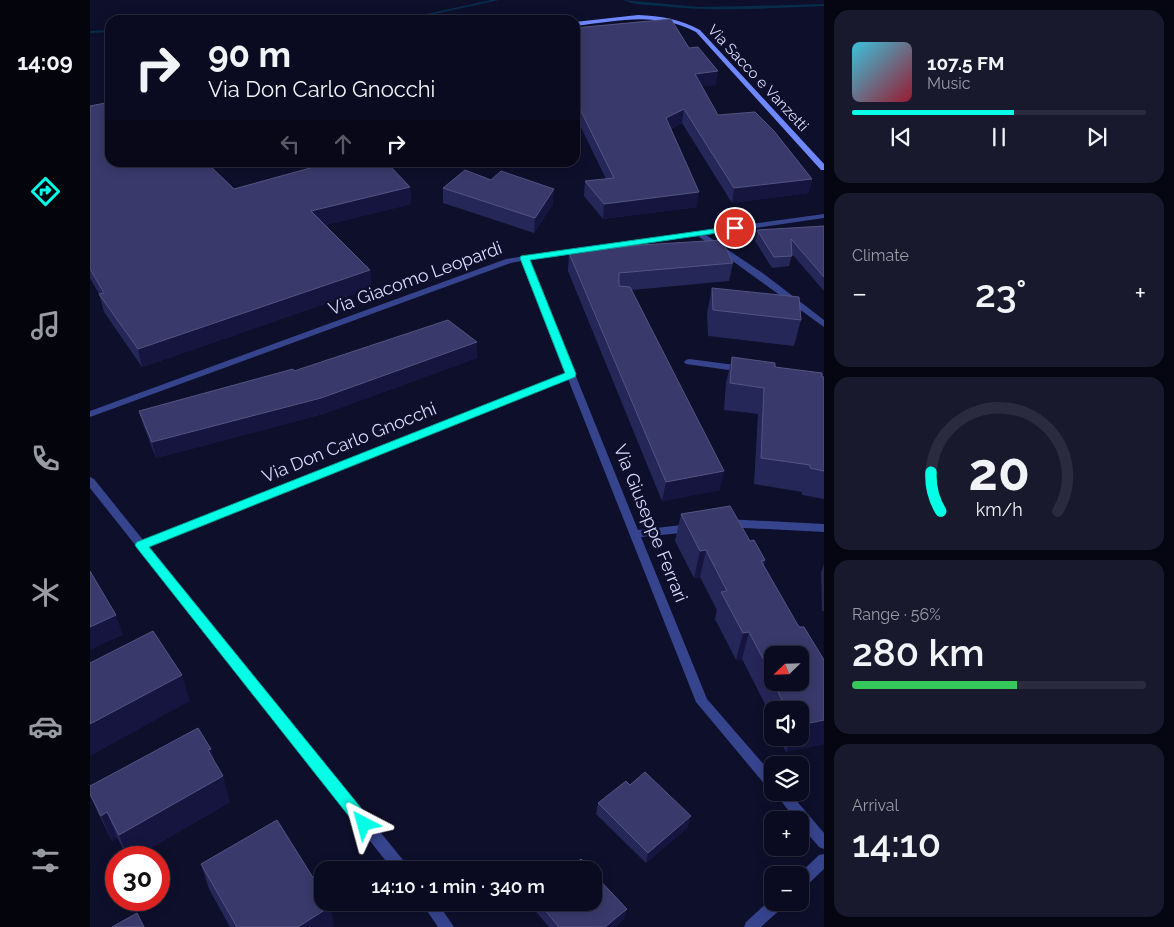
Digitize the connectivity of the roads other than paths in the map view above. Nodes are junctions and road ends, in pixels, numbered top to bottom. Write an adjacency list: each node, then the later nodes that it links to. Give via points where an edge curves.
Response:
1 (580, 24): 2 (street, Via Sacco e Vanzetti, via 648,18 669,19 690,26)
2 (824, 168)
3 (824, 216): 4 (street, Via Giacomo Leopardi)
4 (699, 233): 5 (street, Via Giacomo Leopardi); 6 (street)
5 (524, 258): 9 (street, Via Giuseppe Ferrari); 10 (street, Via Giacomo Leopardi)
6 (824, 324)
7 (689, 362): 8 (street)
8 (757, 370)
9 (571, 374): 13 (street, Via Giuseppe Ferrari); 14 (street, Via Don Carlo Gnocchi)
10 (90, 414)
11 (90, 481): 14 (street)
12 (824, 528): 13 (street, via 734,522)
13 (636, 534): 15 (street, Via Giuseppe Ferrari, via 702,702)
14 (141, 545): 19 (street)
15 (764, 775)
16 (788, 801): 17 (street)
17 (824, 843)
18 (824, 860): 20 (street)
19 (395, 861)
20 (809, 874)
21 (435, 911): 23 (street)
22 (768, 911): 24 (street)
23 (447, 927)
24 (751, 927)

